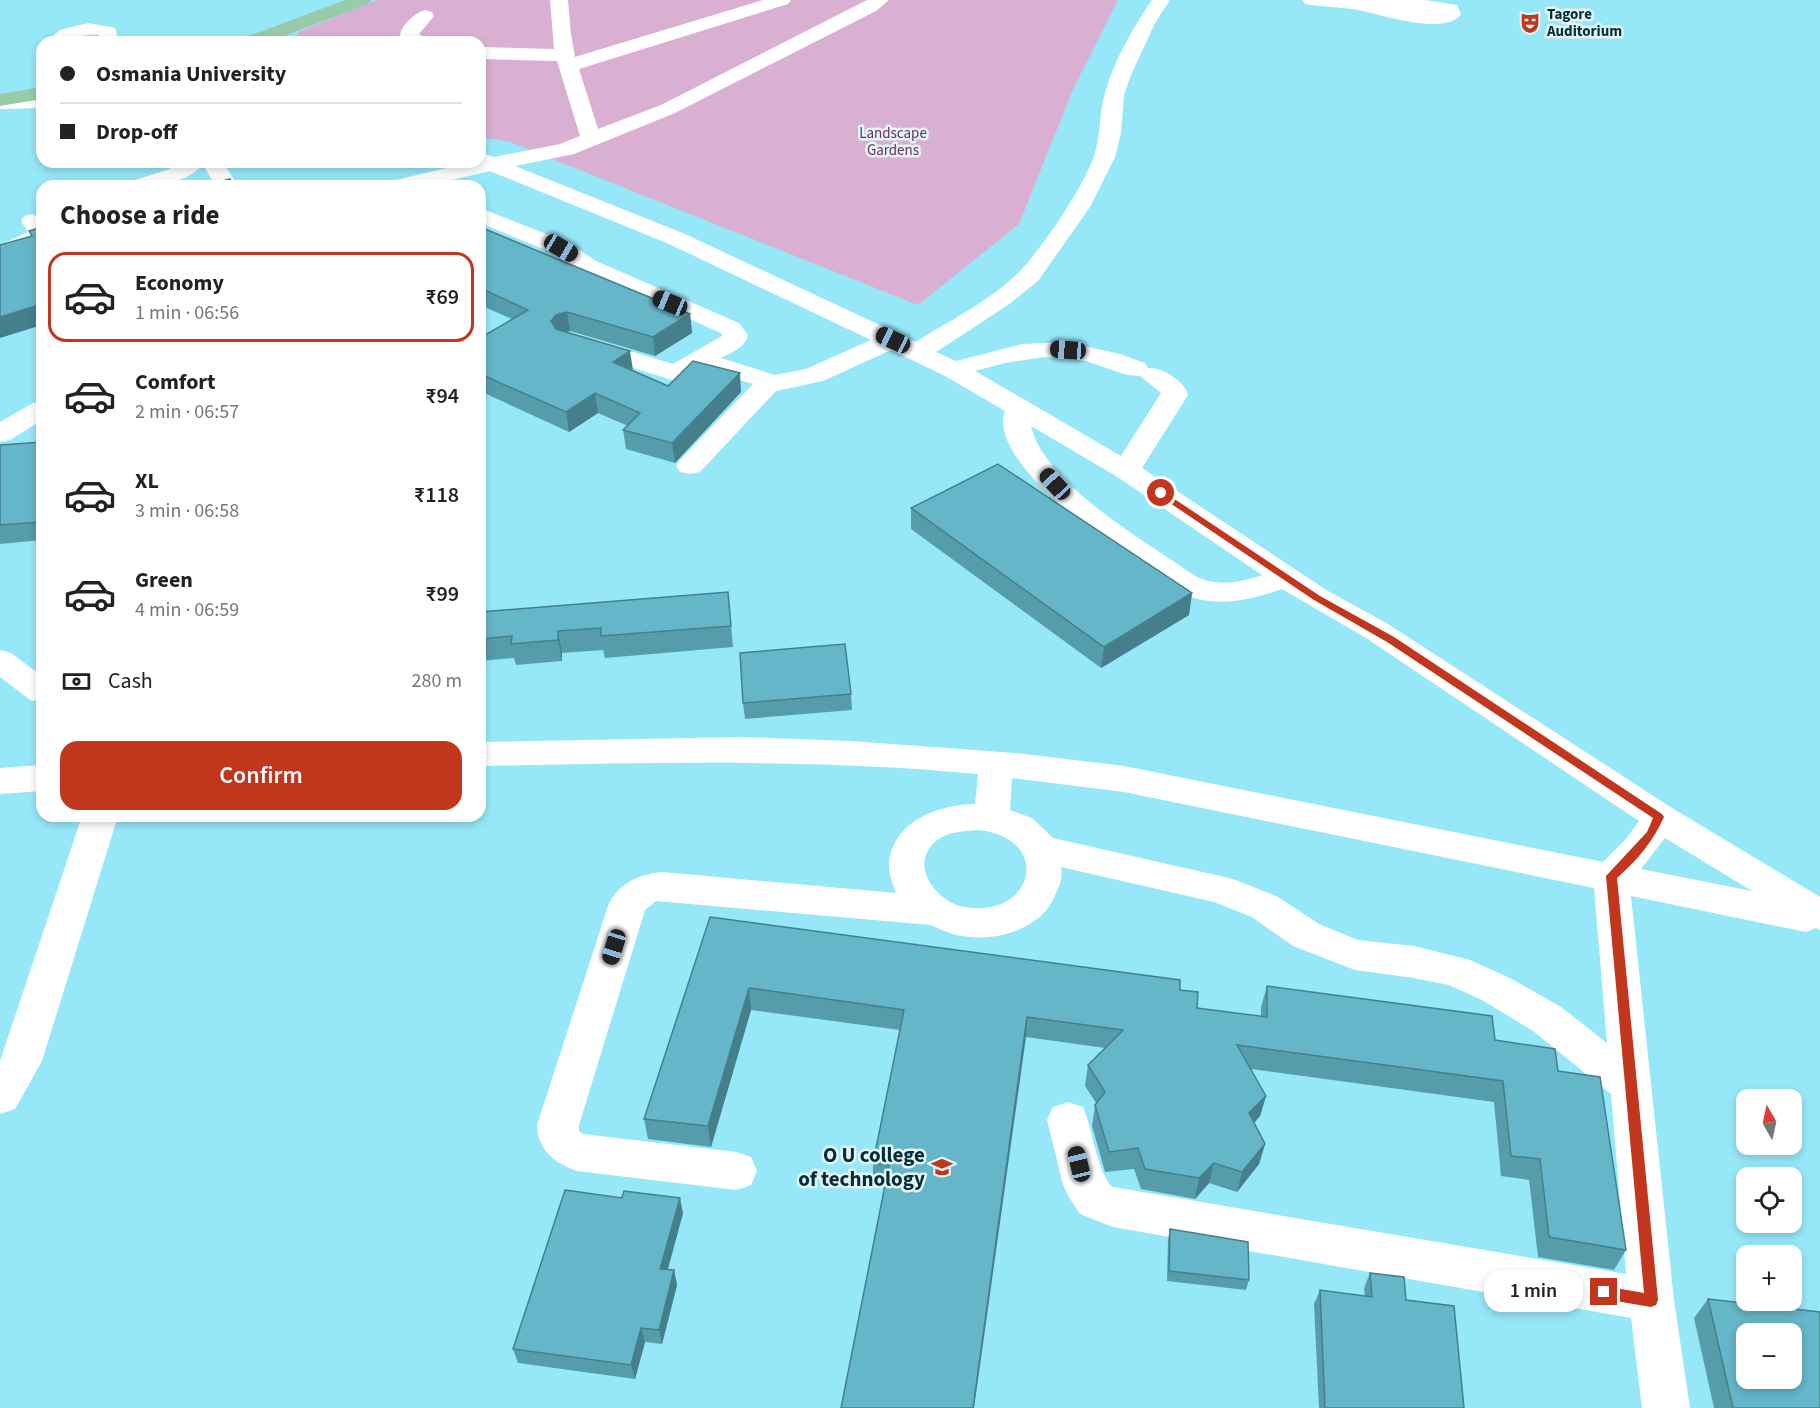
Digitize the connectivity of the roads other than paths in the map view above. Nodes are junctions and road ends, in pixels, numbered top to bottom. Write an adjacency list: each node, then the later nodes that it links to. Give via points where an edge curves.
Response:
1 (362, 0): 11 (main road)
2 (559, 0): 14 (street)
3 (782, 0): 14 (street)
4 (880, 0): 18 (street, via 668,109)
5 (1161, 0): 30 (street, via 1121,75 1104,157 1079,207 1029,276 999,300)
6 (1311, 0): 7 (street)
7 (1350, 2)
8 (425, 16): 12 (street)
9 (62, 36): 10 (street, via 91,29 108,32)
10 (108, 36)
11 (271, 36)
12 (410, 36)
13 (486, 54): 14 (street)
14 (566, 61): 18 (street)
15 (36, 94): 16 (main road)
16 (0, 102): 17 (street)
17 (36, 102)
18 (591, 139): 19 (street, via 566,149)
19 (487, 161): 30 (street, via 676,239)
20 (185, 168): 23 (street)
21 (475, 168): 22 (street)
22 (456, 179)
23 (159, 180)
24 (36, 219): 26 (street)
25 (486, 219): 31 (street, via 561,248 588,266 734,332 734,340)
26 (0, 231)
27 (36, 238): 28 (street)
28 (0, 253)
29 (569, 341): 31 (street, via 664,371 679,371)
30 (906, 346): 32 (street); 33 (street)
31 (699, 360): 33 (street, via 764,379)
32 (954, 370): 34 (street); 38 (street, via 1001,354 1052,349 1084,351 1168,384 1175,395)
33 (767, 386): 37 (street)
34 (1020, 408): 38 (street); 39 (street, via 1018,432 1065,495 1184,583 1211,594 1237,593)
35 (36, 413): 36 (street)
36 (0, 434)
37 (690, 466)
38 (1126, 470): 39 (street)
39 (1286, 577): 47 (street, via 1377,631)
40 (0, 662): 41 (street)
41 (36, 688)
42 (486, 754): 43 (street, via 685,749 919,757)
43 (996, 764): 46 (street); 50 (street, via 1124,779)
44 (36, 778): 45 (street)
45 (0, 781)
46 (992, 817): 49 (street, via 1029,834); 51 (street, via 970,815 949,819 929,828 914,842 906,860 907,879 916,896)
47 (1659, 817): 50 (street, via 1632,858); 52 (street)
48 (98, 822): 54 (street, via 22,1061)
49 (1041, 849): 51 (street, via 1047,865 1046,882 1037,899 1022,911 980,924); 53 (street, via 1220,889 1265,907 1306,935 1355,955 1456,971 1547,1019)
50 (1611, 876): 52 (street); 53 (street)
51 (933, 911): 56 (street, via 662,886 637,893 628,903 558,1135 564,1146 577,1152)
52 (1820, 917)
53 (1631, 1086): 57 (street)
54 (0, 1096)
55 (1068, 1120): 57 (street, via 1085,1185 1095,1200 1113,1207)
56 (736, 1170)
57 (1651, 1300): 58 (street)
58 (1666, 1408)

